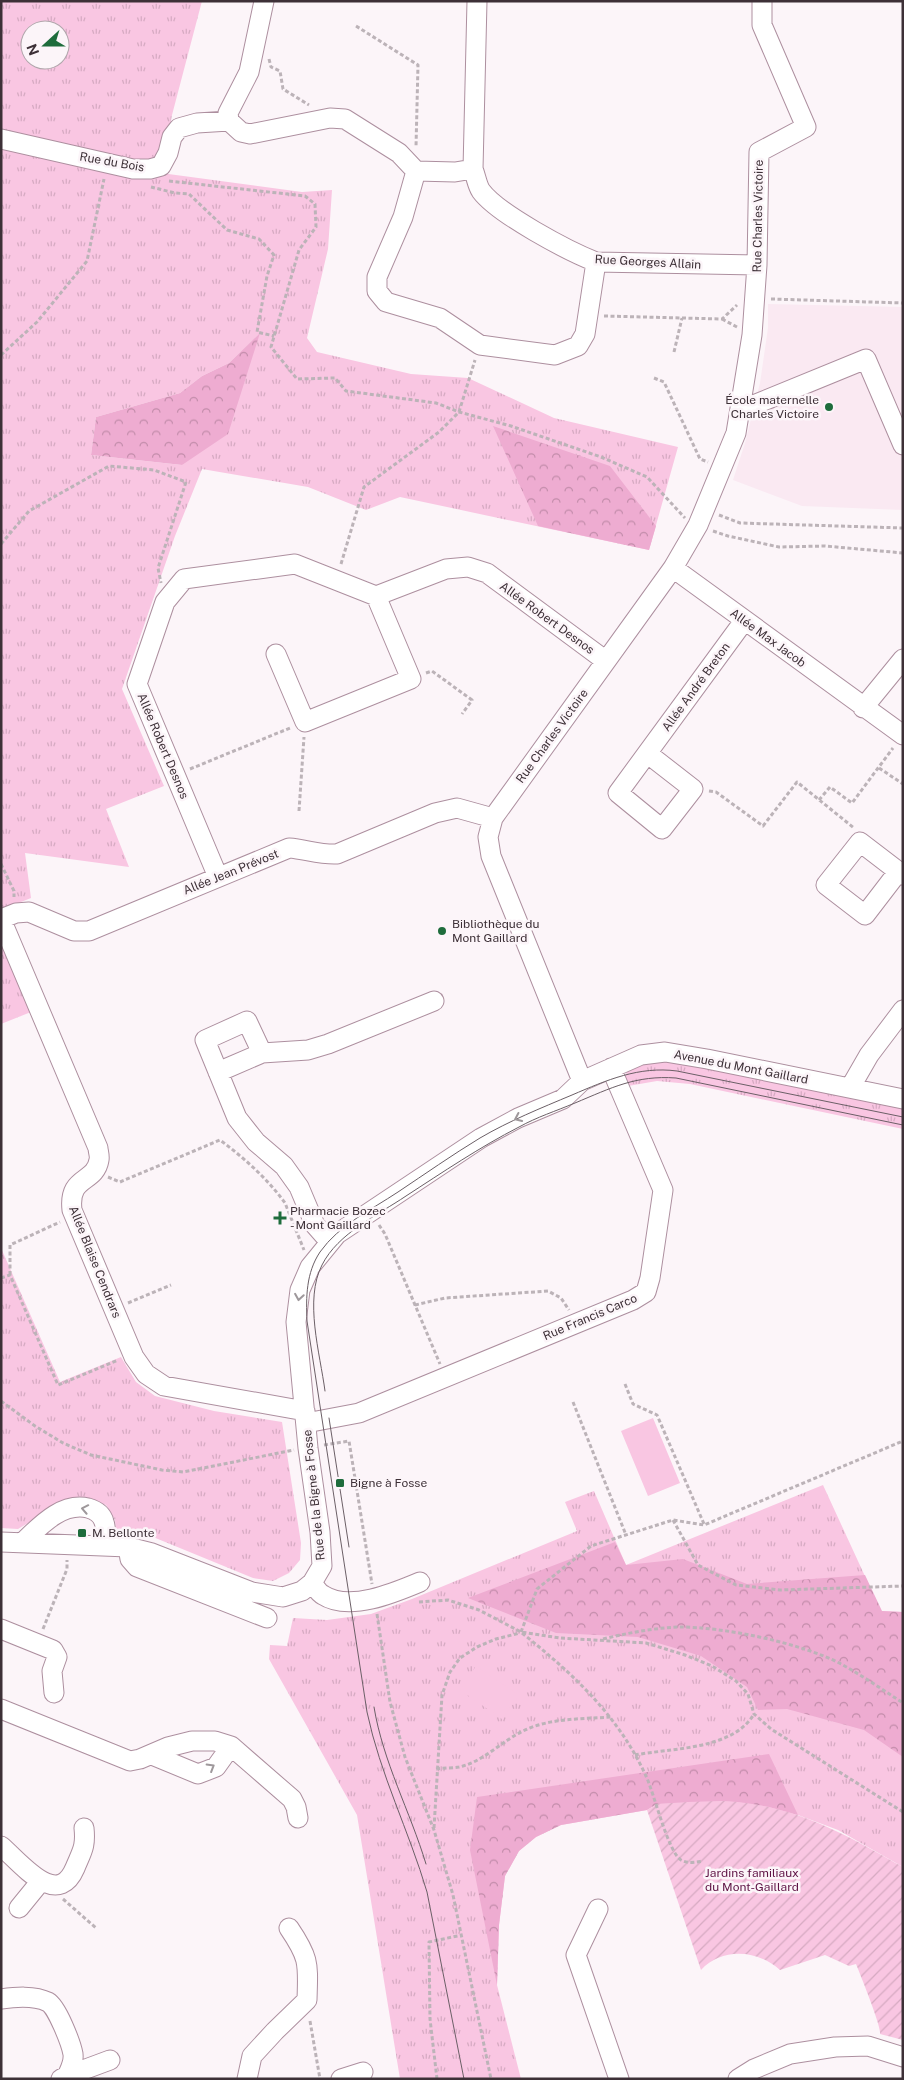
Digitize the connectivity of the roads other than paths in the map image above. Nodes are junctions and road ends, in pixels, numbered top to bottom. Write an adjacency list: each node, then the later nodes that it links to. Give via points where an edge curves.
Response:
1 (264, 1): 4 (street, via 250,72 228,113)
2 (477, 1): 6 (street, Rue Georges Allain)
3 (762, 1): 9 (street, Rue Charles Victoire, via 762,25 806,127 759,152)
4 (229, 121): 5 (street, Rue du Bois, via 179,128 161,166 150,169); 7 (street, via 241,132 250,134 330,118 344,119 399,152)
5 (1, 139)
6 (474, 169): 7 (street); 8 (street, Rue Georges Allain, via 480,189 494,206 576,254)
7 (416, 171): 8 (street, via 403,217 378,277 377,290 386,302 440,318 480,345 555,354 578,346 585,334)
8 (596, 262): 9 (street, Rue Georges Allain)
9 (757, 265): 10 (street, Rue Charles Victoire, via 752,334)
10 (741, 407): 11 (street, via 756,404 866,359); 12 (street, Rue Charles Victoire, via 736,433 701,517)
11 (903, 445)
12 (673, 568): 14 (street, Allée Max Jacob); 17 (street, Rue Charles Victoire)
13 (376, 596): 15 (street, via 411,679 305,722); 17 (street, Allée Robert Desnos, via 446,569 468,567 486,574); 23 (street, Allée Robert Desnos, via 295,564 184,579 165,602 137,684)
14 (744, 621): 18 (street, Allée Max Jacob); 20 (street, Allée André Breton)
15 (276, 654)
16 (903, 659): 18 (street)
17 (606, 661): 21 (street, Rue Charles Victoire)
18 (864, 708): 19 (street, Allée Max Jacob)
19 (902, 736)
20 (648, 754): 20 (street, Allée André Breton, via 618,793 662,829 693,789)
21 (493, 818): 23 (street, Allée Jean Prévost, via 458,808 436,813 337,854 324,855 289,848); 30 (street, Rue Charles Victoire, via 488,837 491,856)
22 (900, 874): 22 (street, via 860,842 826,885 864,915)
23 (218, 877): 24 (street, Allée Jean Prévost, via 89,931 74,930 29,912)
24 (6, 917): 34 (street, Allée Blaise Cendrars, via 98,1148 99,1160 94,1171 74,1187 70,1198 74,1216 132,1354 146,1374 164,1386)
25 (434, 1001): 27 (street, via 328,1044 308,1050)
26 (903, 1010): 31 (street, via 869,1055)
27 (262, 1053): 29 (street); 29 (street, via 247,1021 205,1040)
28 (611, 1068): 30 (street, Avenue du Mont Gaillard); 31 (street, Avenue du Mont Gaillard, via 641,1055 665,1052); 34 (street, Rue Francis Carco, via 663,1190 646,1292 359,1414 342,1418)
29 (218, 1072): 33 (street, via 237,1118 256,1142 284,1166 299,1187 315,1225)
30 (582, 1081): 33 (street, Avenue du Mont Gaillard, one-way to 33, via 563,1099 481,1138 370,1210)
31 (850, 1088): 32 (street, Avenue du Mont Gaillard)
32 (903, 1099)
33 (329, 1241): 34 (street, Avenue du Mont Gaillard, one-way to 34, via 310,1267 300,1290 296,1322)
34 (306, 1417): 40 (street, Rue de la Bigne à Fosse, via 322,1566)
35 (1, 1542): 36 (street)
36 (22, 1543): 37 (street); 37 (street, one-way to 36, via 104,1522 99,1513 84,1507 66,1509)
37 (105, 1546): 38 (street)
38 (128, 1547): 40 (street, via 152,1553 252,1592 283,1597 302,1591); 41 (street, via 130,1559 137,1567)
39 (420, 1582): 40 (street, via 376,1604 344,1602 322,1595)
40 (312, 1583)
41 (267, 1618)
42 (1, 1629): 43 (street, via 53,1650 56,1657 52,1672)
43 (54, 1693)
44 (1, 1709): 46 (street, via 130,1761)
45 (231, 1746): 46 (street, via 215,1741 192,1741); 46 (street, one-way to 45, via 198,1774 216,1767); 47 (street, via 292,1800)
46 (152, 1755)
47 (298, 1818)
48 (84, 1828): 50 (street, via 86,1843 71,1878 60,1886)
49 (1, 1846): 50 (street)
50 (46, 1883): 51 (street)
51 (19, 1908)
52 (598, 1909): 61 (street, via 576,1955)
53 (289, 1928): 59 (street, via 304,1950 308,1969 307,2000 252,2056)
54 (1, 2000): 58 (street, via 18,1996 47,2002 56,2009 73,2054 73,2064)
55 (903, 2056): 62 (street, via 868,2046 835,2047 790,2054)
56 (110, 2060): 58 (street)
57 (363, 2072): 60 (street)
58 (64, 2078)
59 (247, 2079)
60 (341, 2079)
61 (619, 2079)
62 (738, 2079)

